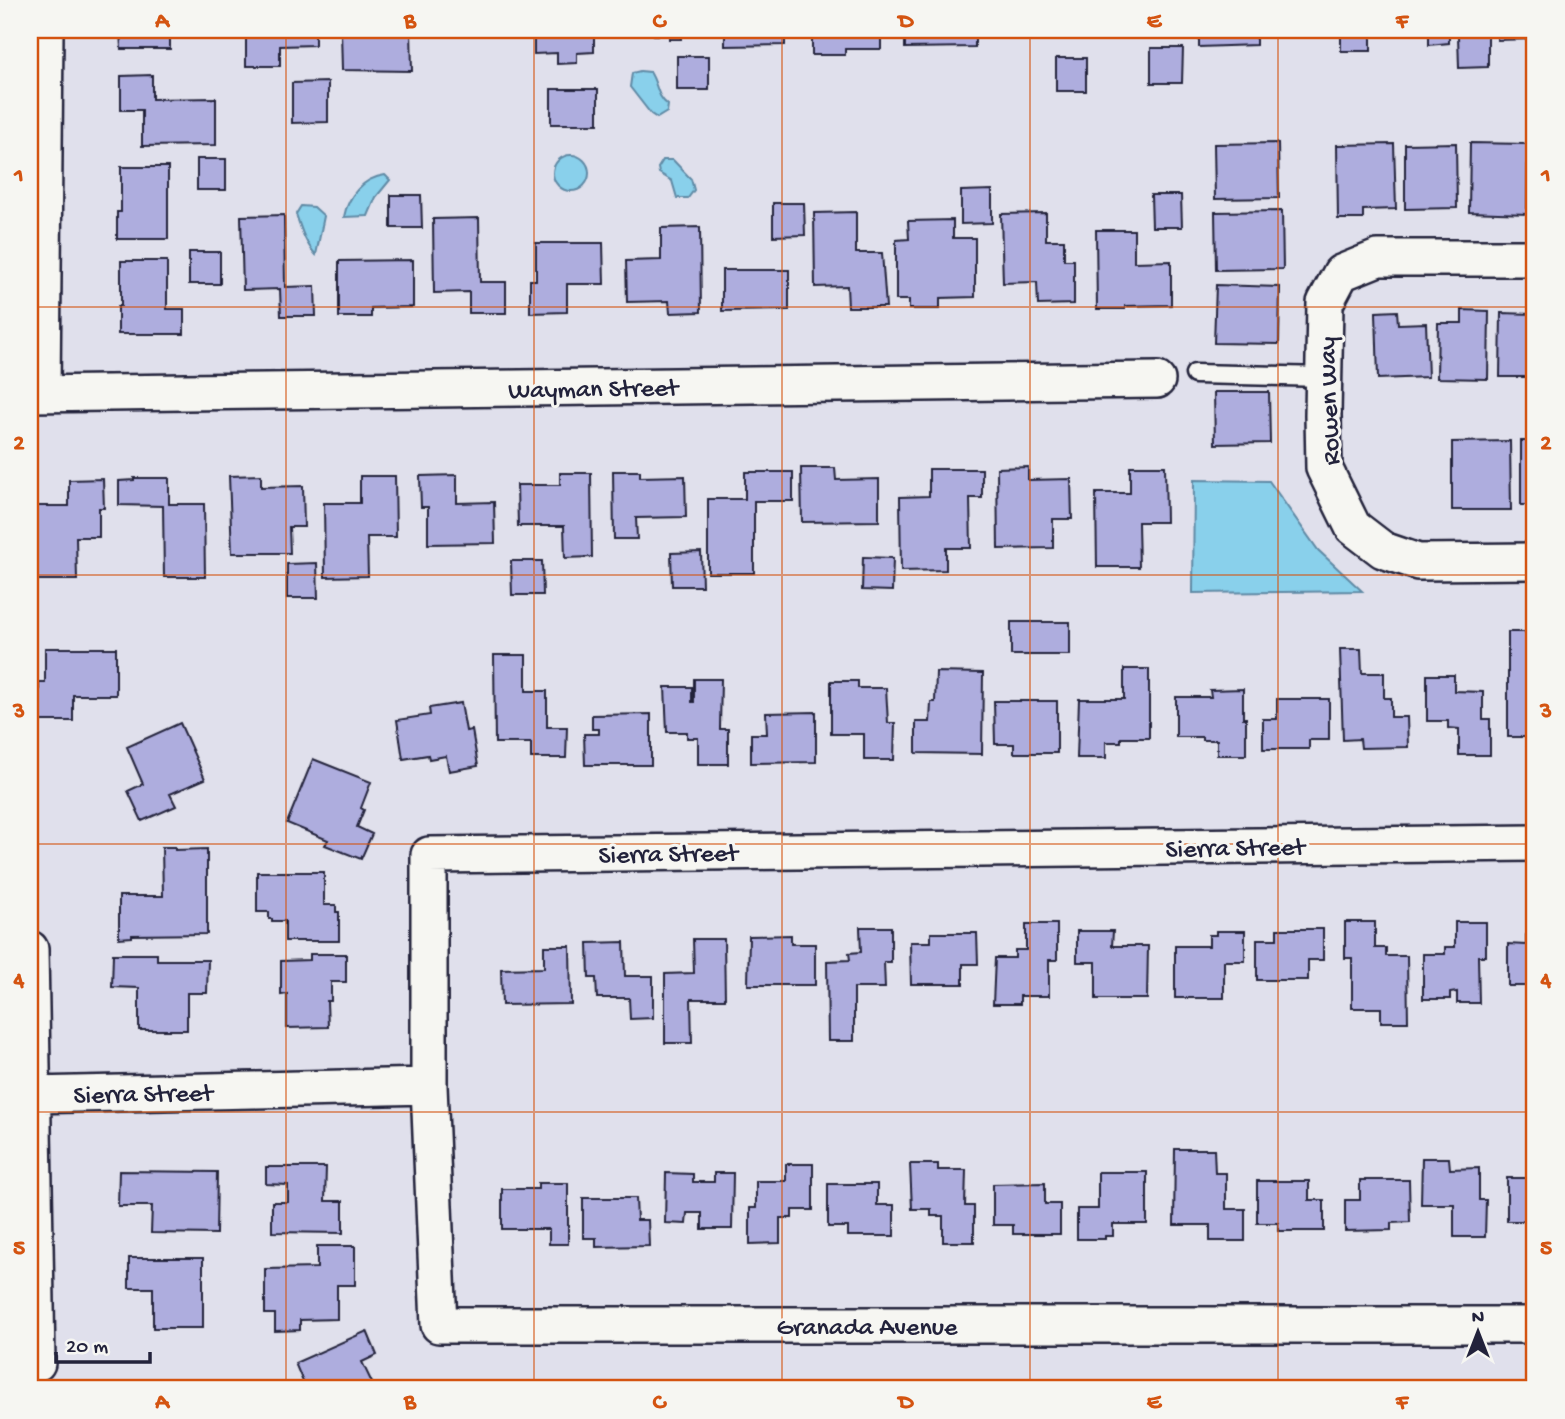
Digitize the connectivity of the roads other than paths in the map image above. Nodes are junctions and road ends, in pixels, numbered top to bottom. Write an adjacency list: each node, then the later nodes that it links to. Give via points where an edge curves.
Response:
1 (45, 30): 6 (street)
2 (1535, 258): 4 (street, Rowen Way, via 1378,258 1341,273 1325,303)
3 (1195, 374): 4 (lane)
4 (1324, 377): 7 (street, Rowen Way, via 1324,468 1353,527 1383,550 1418,562)
5 (1157, 380): 6 (street, Wayman Street)
6 (36, 394)
7 (1535, 561)
8 (1535, 843): 10 (street, Sierra Street, via 429,855)
9 (30, 949): 11 (street)
10 (429, 1086): 11 (street, Sierra Street); 12 (street, Granada Avenue, via 439,1325)
11 (32, 1095): 13 (street)
12 (1535, 1325)
13 (34, 1363)

